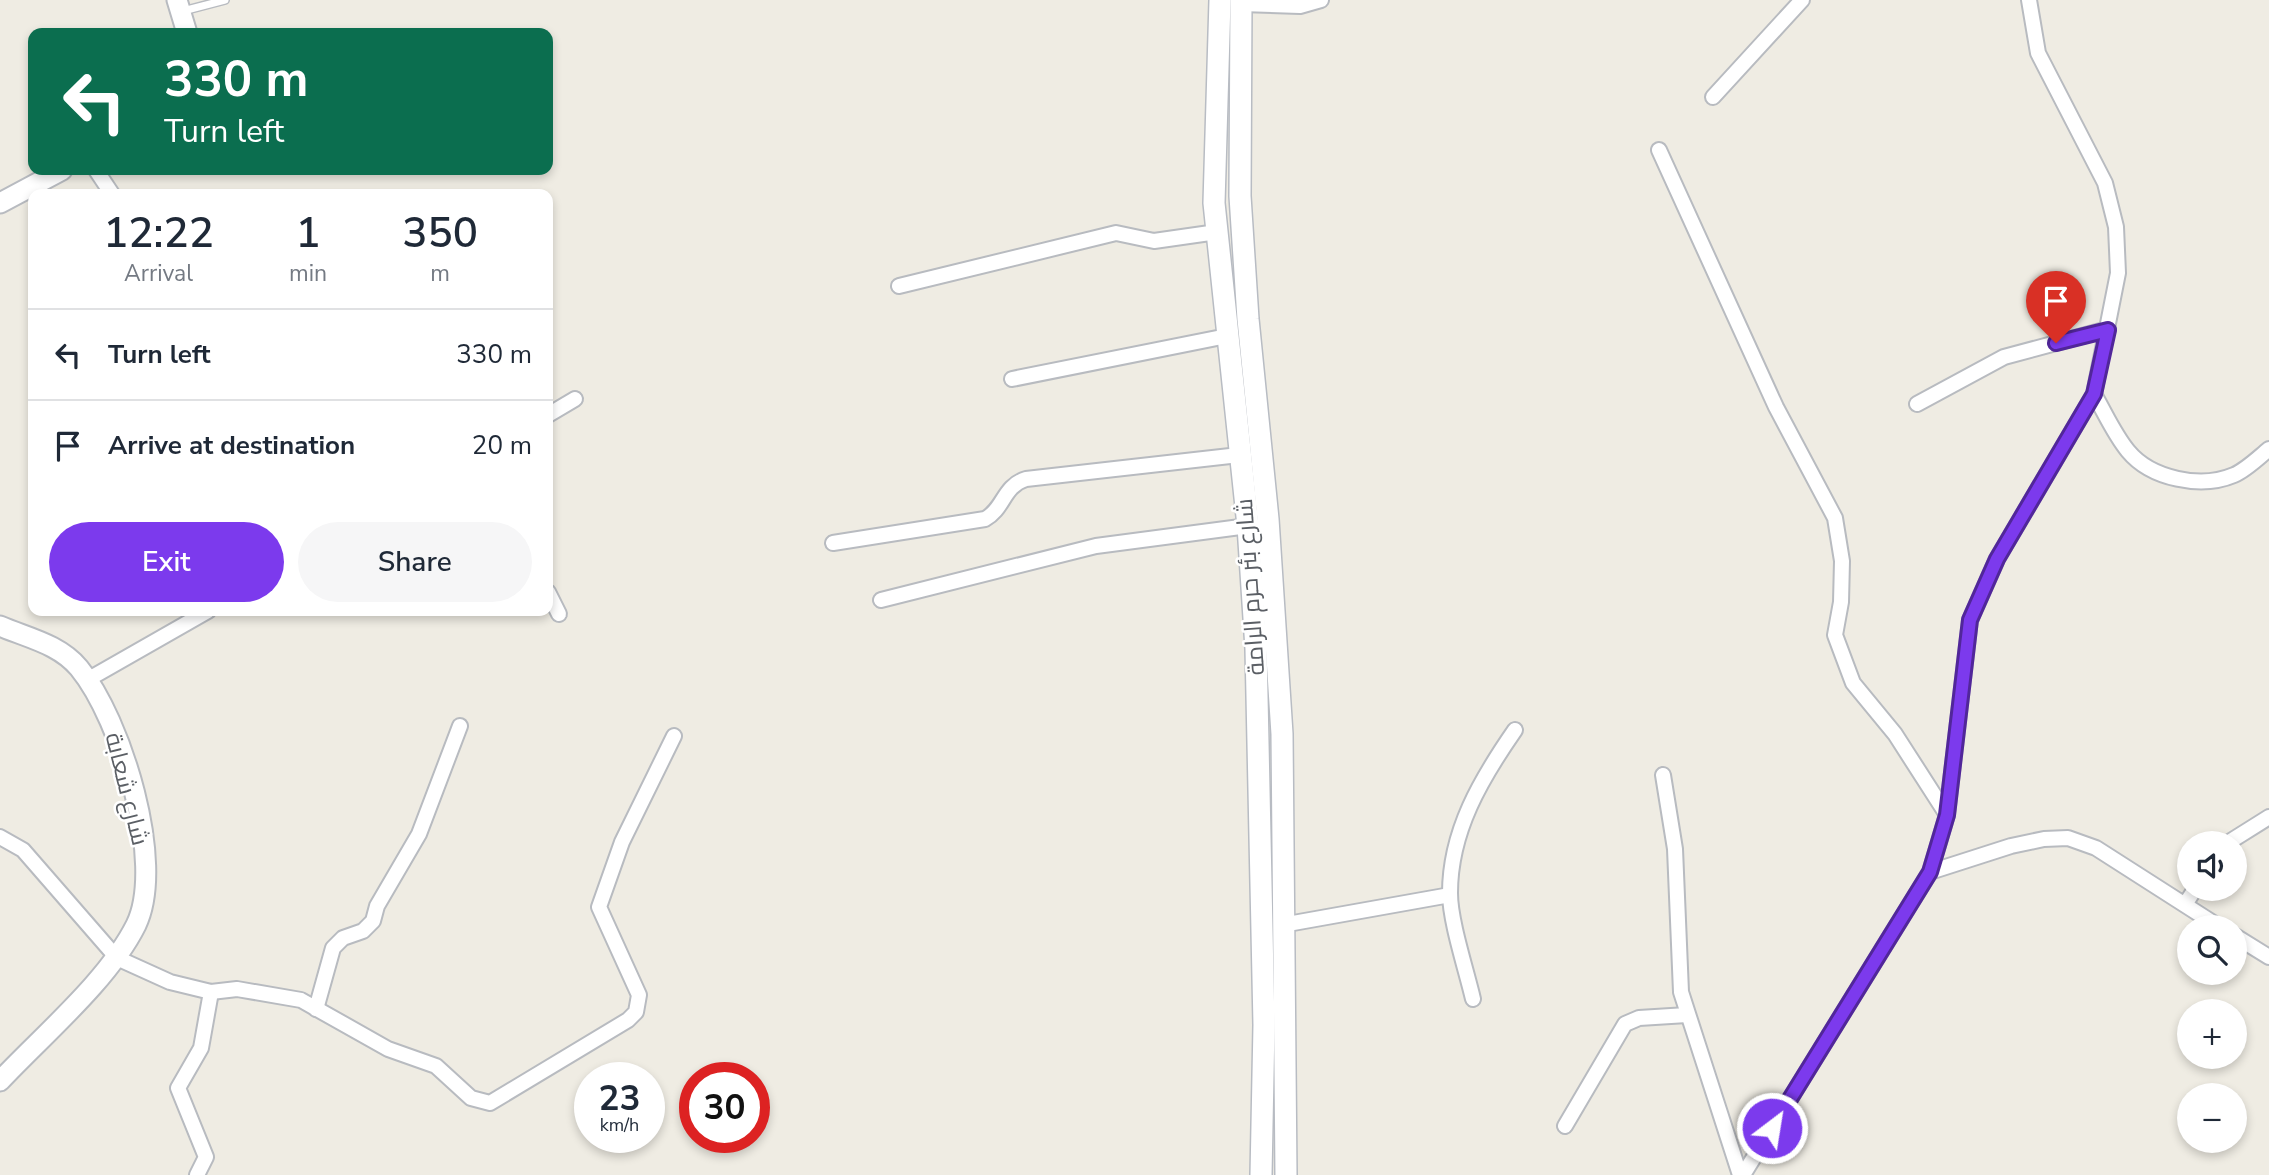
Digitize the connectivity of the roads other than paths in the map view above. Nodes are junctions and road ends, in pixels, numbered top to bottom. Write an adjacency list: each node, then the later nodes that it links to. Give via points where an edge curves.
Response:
1 (225, 0): 6 (lane)
2 (1321, 0): 5 (street, via 1300,6)
3 (1802, 0): 8 (street)
4 (2029, 0): 14 (street, via 2038,53 2105,183 2116,227 2118,272)
5 (1234, 1): 12 (main road, شارع بئر حرم الرامة, via 1214,203); 43 (main road, شارع بئر حرم الرامة, via 1240,197 1282,734)
6 (180, 5): 7 (street)
7 (186, 28)
8 (1713, 97)
9 (1659, 150): 35 (street, via 1776,407 1835,518 1842,561 1835,635 1853,682 1895,734)
10 (53, 175): 11 (street)
11 (0, 203)
12 (1217, 232): 13 (street, via 1154,241 1116,233); 15 (main road, شارع بئر حرم الرامة)
13 (899, 286)
14 (2108, 330): 17 (street); 19 (street, via 2004,357)
15 (1227, 336): 16 (street); 22 (main road, شارع بئر حرم الرامة)
16 (1012, 379)
17 (2094, 394): 21 (street, via 2128,452 2168,476 2197,481 2227,478); 35 (street, via 1997,559 1970,620)
18 (575, 399): 20 (street)
19 (1917, 404)
20 (553, 412)
21 (2269, 449)
22 (1240, 456): 23 (main road, شارع بئر حرم الرامة); 24 (street, via 1026,479 1011,486 996,512 985,519)
23 (1248, 526): 25 (street, via 1096,546); 54 (main road, شارع بئر حرم الرامة, via 1260,787)
24 (833, 543)
25 (881, 600)
26 (553, 602): 27 (street)
27 (559, 614)
28 (199, 616): 30 (street)
29 (0, 627): 30 (street, شارع شعابة, via 51,646)
30 (87, 680): 46 (street, شارع شعابة, via 103,705 124,757 143,830 145,883 137,922)
31 (460, 726): 49 (street, via 419,834 373,921 333,948)
32 (1515, 730): 40 (street, via 1482,779 1456,842)
33 (674, 736): 49 (street, via 622,842 599,907 639,995 631,1018 499,1100 486,1103 471,1098 436,1066 388,1049)
34 (1663, 775): 50 (street, via 1675,849 1681,992)
35 (1947, 815): 39 (street)
36 (2269, 817): 37 (street)
37 (2247, 831)
38 (0, 836): 46 (street, via 23,850)
39 (1930, 872): 41 (street, via 2011,846 2068,838 2096,848); 56 (street)
40 (1450, 895): 43 (street); 48 (street)
41 (2186, 903): 42 (street)
42 (2203, 915)
43 (1282, 925): 55 (main road, شارع بئر حرم الرامة)
44 (2247, 943): 45 (street)
45 (2269, 957)
46 (117, 958): 47 (street, via 170,982); 51 (street, شارع شعابة)
47 (211, 992): 49 (street, via 237,989 301,1000); 53 (street, via 201,1048 178,1088 206,1157)
48 (1473, 999)
49 (316, 1009)
50 (1687, 1015): 52 (street, via 1639,1018 1625,1024); 56 (street)
51 (0, 1081)
52 (1565, 1126)
53 (197, 1175)
54 (1261, 1175)
55 (1286, 1175)
56 (1742, 1175)

